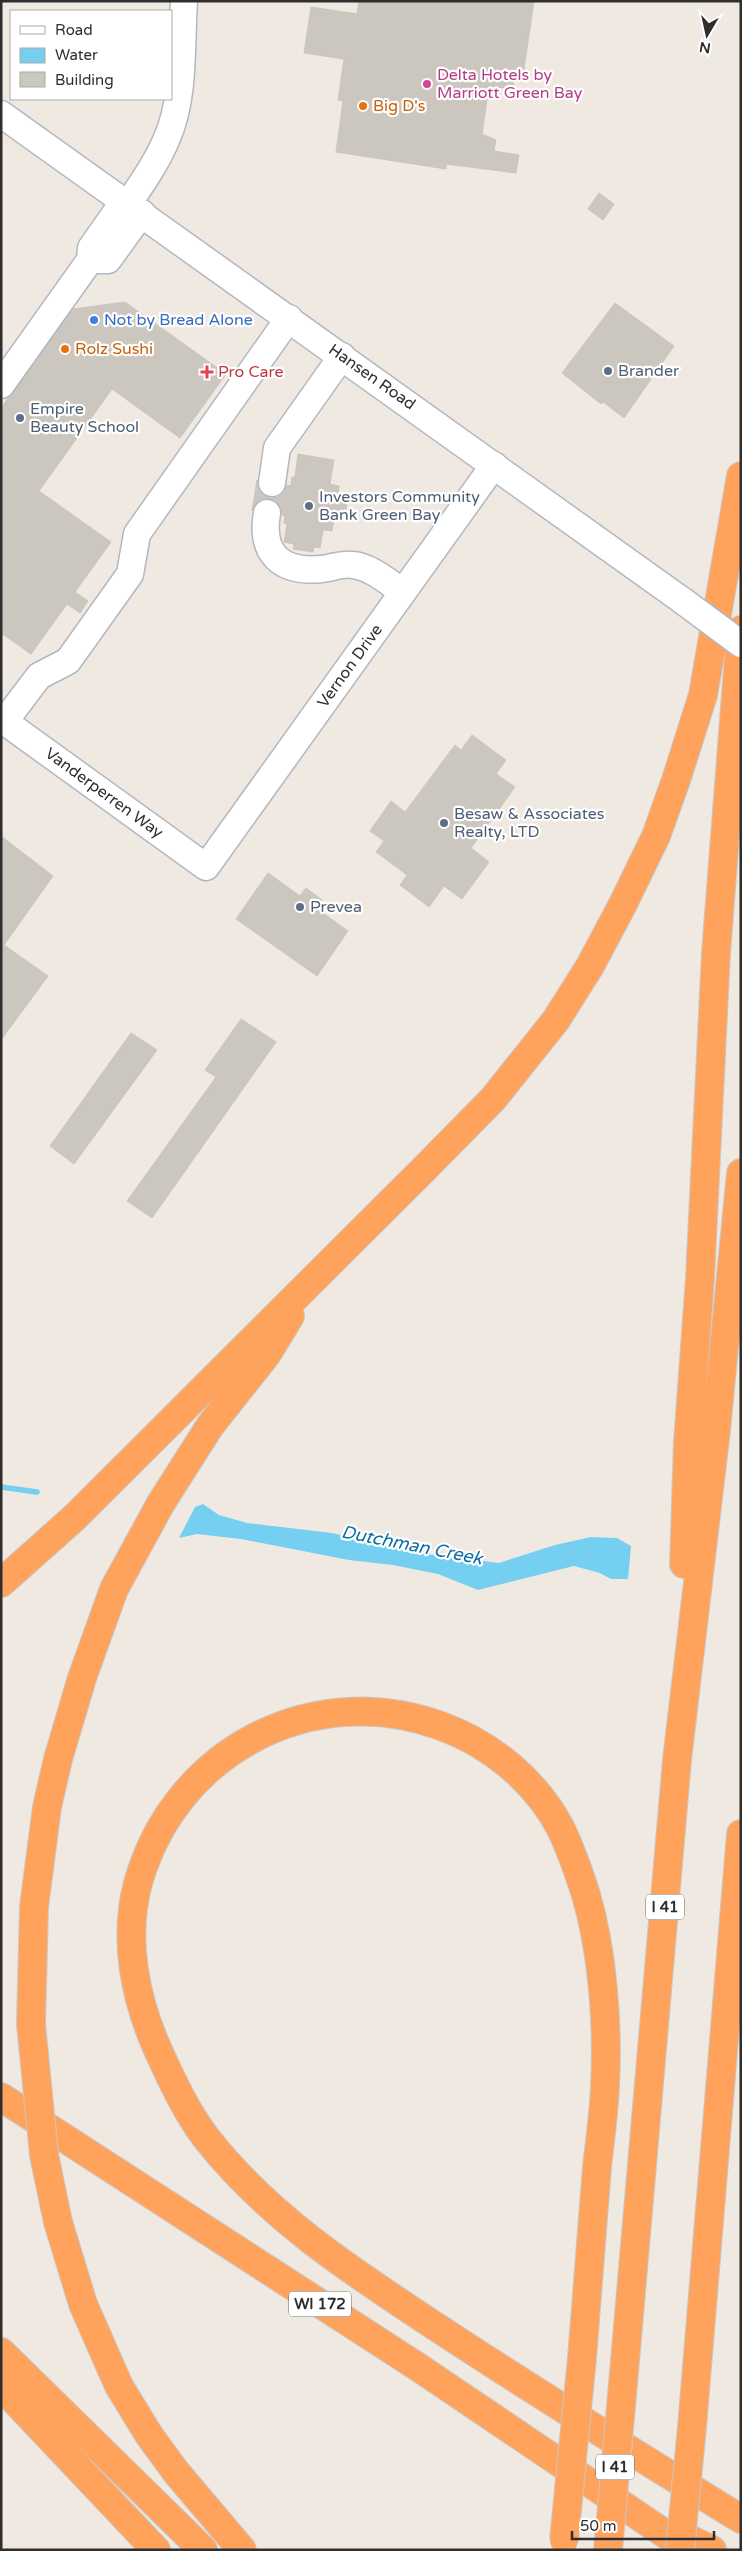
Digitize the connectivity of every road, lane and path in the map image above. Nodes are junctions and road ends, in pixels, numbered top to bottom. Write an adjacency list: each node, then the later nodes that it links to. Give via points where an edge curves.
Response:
1 (184, 1): 3 (street, via 173,119 155,164)
2 (1, 114): 3 (street, Hansen Road)
3 (131, 206): 4 (street, Hansen Road); 6 (street, via 91,248 90,260)
4 (289, 318): 5 (street, Hansen Road); 14 (street, via 137,534 130,574 68,661 39,676)
5 (342, 356): 7 (street, Hansen Road); 9 (street, via 277,448)
6 (1, 385)
7 (494, 465): 11 (street, Vernon Drive); 13 (street, Hansen Road, bridge)
8 (741, 476): 17 (highway, via 703,694 656,836 619,912 556,1020 493,1099)
9 (272, 483)
10 (267, 513): 11 (street, via 266,543 271,554 280,561 308,569 352,564 367,568)
11 (403, 592): 15 (street, Vernon Drive)
12 (741, 630): 19 (highway, via 716,953 700,1278 688,1442)
13 (741, 644)
14 (3, 720): 15 (street, Vanderperren Way)
15 (206, 866)
16 (741, 1173): 19 (highway, I 41, via 716,1430)
17 (313, 1278): 18 (highway, via 75,1517); 29 (highway, bridge, via 267,1354 205,1434 161,1503 114,1589 82,1678 58,1759 47,1807 34,1907 31,2024 44,2155 58,2222 83,2304 119,2386 149,2435)
18 (1, 1582)
19 (678, 1760): 30 (highway, I 41, bridge)
20 (741, 1834): 31 (highway, bridge)
21 (1, 2097): 24 (highway, WI 172, via 418,2367)
22 (1, 2352): 28 (highway)
23 (1, 2386): 27 (highway)
24 (637, 2514): 32 (highway); 33 (highway, WI 172)
25 (741, 2519): 26 (highway, bridge, via 511,2376 335,2260 252,2190 205,2136 174,2085 146,2023 133,1974 132,1921 137,1885 158,1830 178,1800 198,1779 248,1739 281,1724 329,1712 397,1714 460,1733 490,1749 527,1783 559,1825 587,1898 601,1982 605,2086 582,2358)
26 (563, 2545)
27 (156, 2550)
28 (203, 2550)
29 (242, 2550)
30 (608, 2550)
31 (680, 2550)
32 (689, 2550)
33 (712, 2550)

